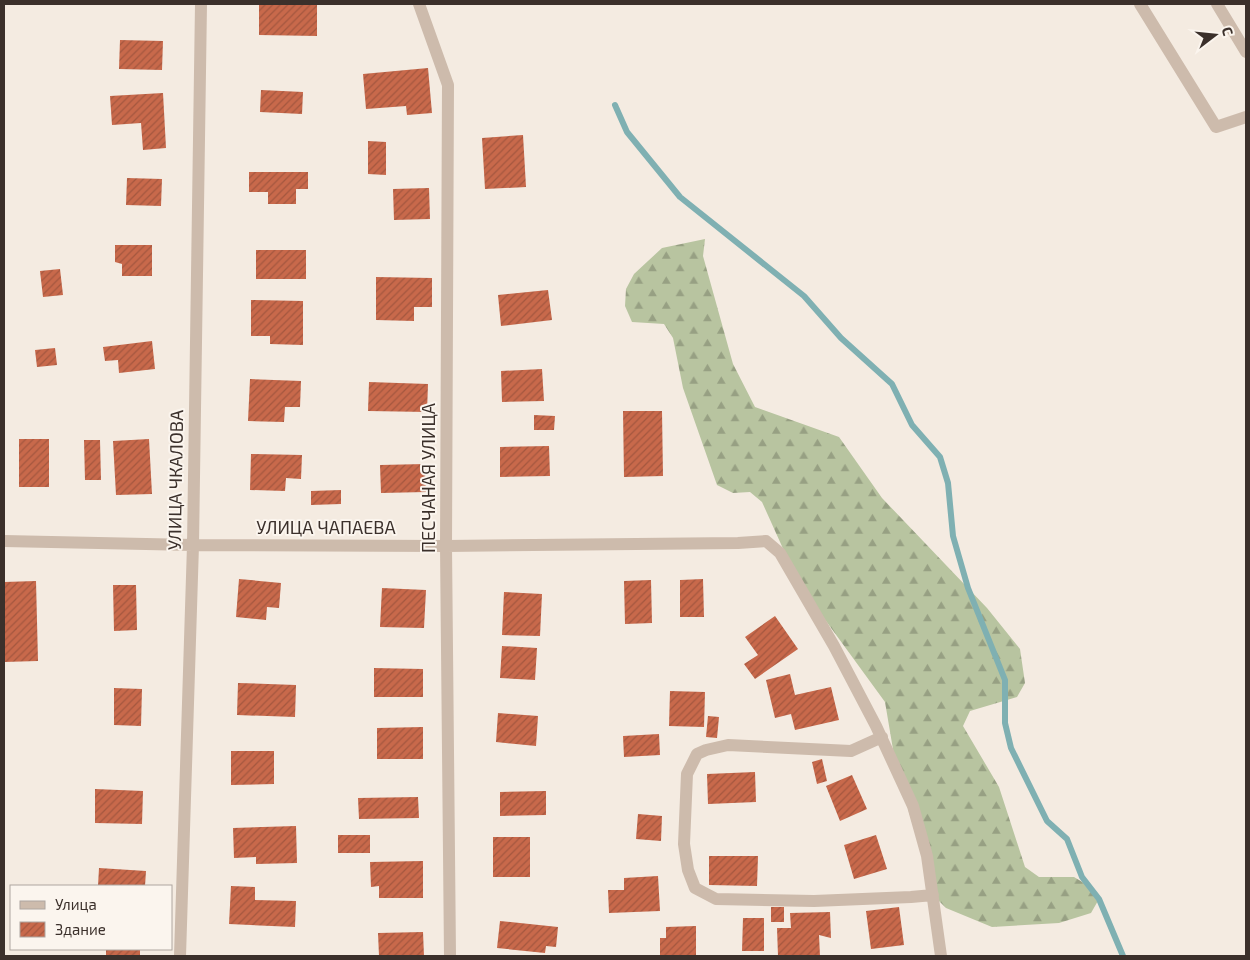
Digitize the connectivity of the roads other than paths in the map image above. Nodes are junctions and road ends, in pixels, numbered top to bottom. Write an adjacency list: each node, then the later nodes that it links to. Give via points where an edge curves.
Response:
1 (201, 4): 8 (street, УЛИЦА ЧКАЛОВА)
2 (419, 4): 9 (street, ПЕСЧАНАЯ УЛИЦА, via 448,85)
3 (1140, 4): 6 (street, via 1216,127)
4 (1217, 4): 5 (street)
5 (1246, 52)
6 (1246, 117)
7 (4, 541): 8 (street, УЛИЦА ЧАПАЕВА)
8 (193, 545): 9 (street, УЛИЦА ЧАПАЕВА); 12 (street, УЛИЦА ЧКАЛОВА)
9 (446, 546): 10 (street, УЛИЦА ЧАПАЕВА, via 766,541 780,553); 13 (street, ПЕСЧАНАЯ УЛИЦА)
10 (882, 737): 11 (street, УЛИЦА ЧАПАЕВА, via 913,806 927,856); 11 (street, via 851,751 728,745 697,754 687,774 684,844 688,870 695,888 716,899 814,901)
11 (933, 895): 14 (street, УЛИЦА ЧАПАЕВА)
12 (180, 956)
13 (450, 956)
14 (941, 956)

